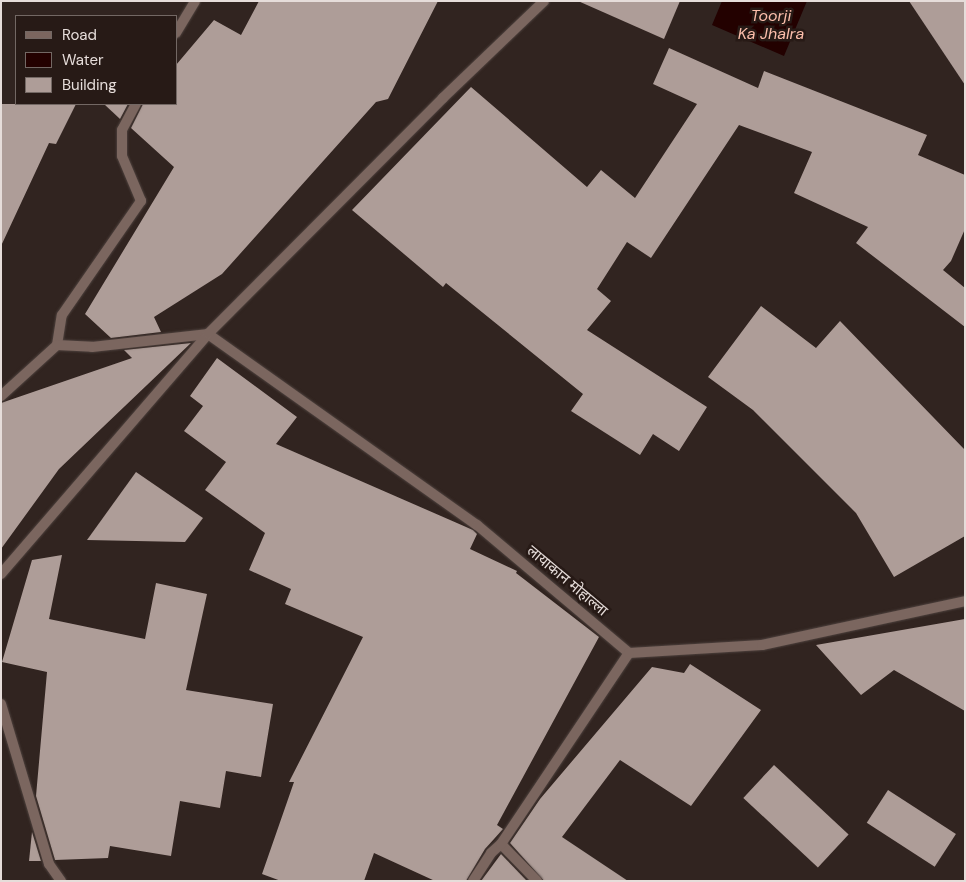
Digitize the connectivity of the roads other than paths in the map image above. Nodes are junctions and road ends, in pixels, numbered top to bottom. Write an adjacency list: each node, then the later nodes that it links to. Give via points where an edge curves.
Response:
1 (182, 1): 3 (street)
2 (544, 1): 6 (street)
3 (194, 2): 4 (street)
4 (178, 30)
5 (135, 105): 7 (street, via 122,130 122,156 141,201 62,315)
6 (208, 334): 7 (street, via 92,348); 9 (street); 11 (street, लायाकान मोहाल्ला, via 477,525)
7 (57, 345): 8 (street)
8 (1, 396)
9 (1, 574)
10 (965, 601): 11 (street, via 762,645)
11 (629, 653): 13 (street)
12 (1, 704): 14 (street, via 49,864)
13 (501, 844): 15 (street, via 491,853); 16 (street)
14 (61, 881)
15 (473, 881)
16 (537, 881)

